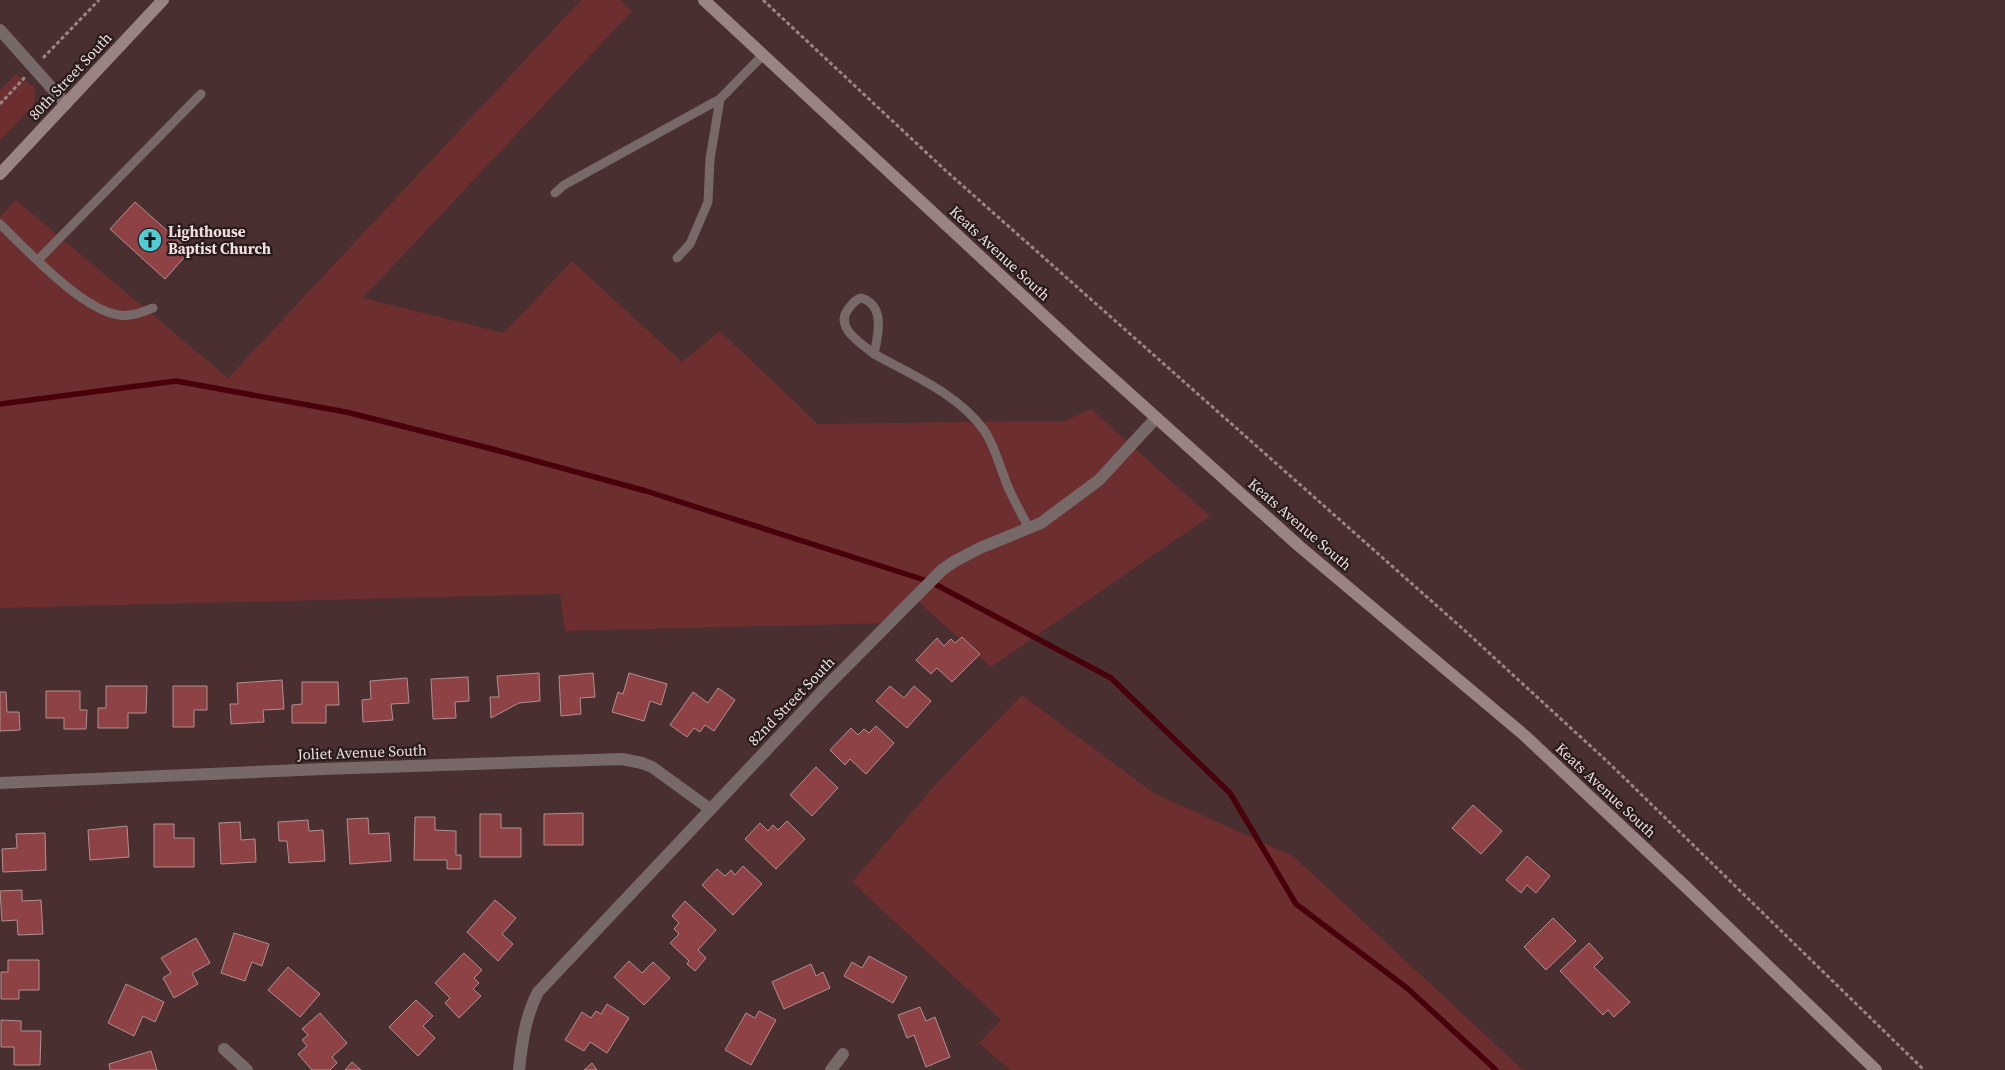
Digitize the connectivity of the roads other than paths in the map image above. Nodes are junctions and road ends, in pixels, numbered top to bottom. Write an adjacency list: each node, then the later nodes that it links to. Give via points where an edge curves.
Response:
1 (163, 0): 7 (main road, 80th Street South)
2 (704, 0): 4 (main road, Keats Avenue South)
3 (0, 30): 7 (street)
4 (763, 55): 6 (lane); 15 (main road, Keats Avenue South)
5 (202, 94): 12 (lane)
6 (720, 98): 9 (lane); 11 (lane, via 710,158 708,202 690,244)
7 (66, 104): 8 (main road, 80th Street South)
8 (0, 174)
9 (555, 193)
10 (0, 224): 12 (lane)
11 (677, 258)
12 (38, 260): 13 (lane, via 79,296 103,311 132,315)
13 (153, 308)
14 (874, 354): 14 (lane, via 848,333 844,322 845,312 861,298 877,312 879,328); 16 (lane, via 940,390 984,430)
15 (1156, 418): 16 (street, 82nd Street South, via 1099,480 1041,523); 24 (main road, Keats Avenue South, via 1299,546 1524,735)
16 (1029, 528): 18 (street, 82nd Street South, via 980,548 942,570 826,686)
17 (0, 783): 18 (street, Joliet Avenue South, via 622,759 652,767)
18 (710, 810): 22 (street, 82nd Street South, via 538,992 522,1038)
19 (224, 1048): 21 (street)
20 (843, 1054): 23 (street)
21 (247, 1070)
22 (519, 1070)
23 (831, 1070)
24 (1876, 1070)

